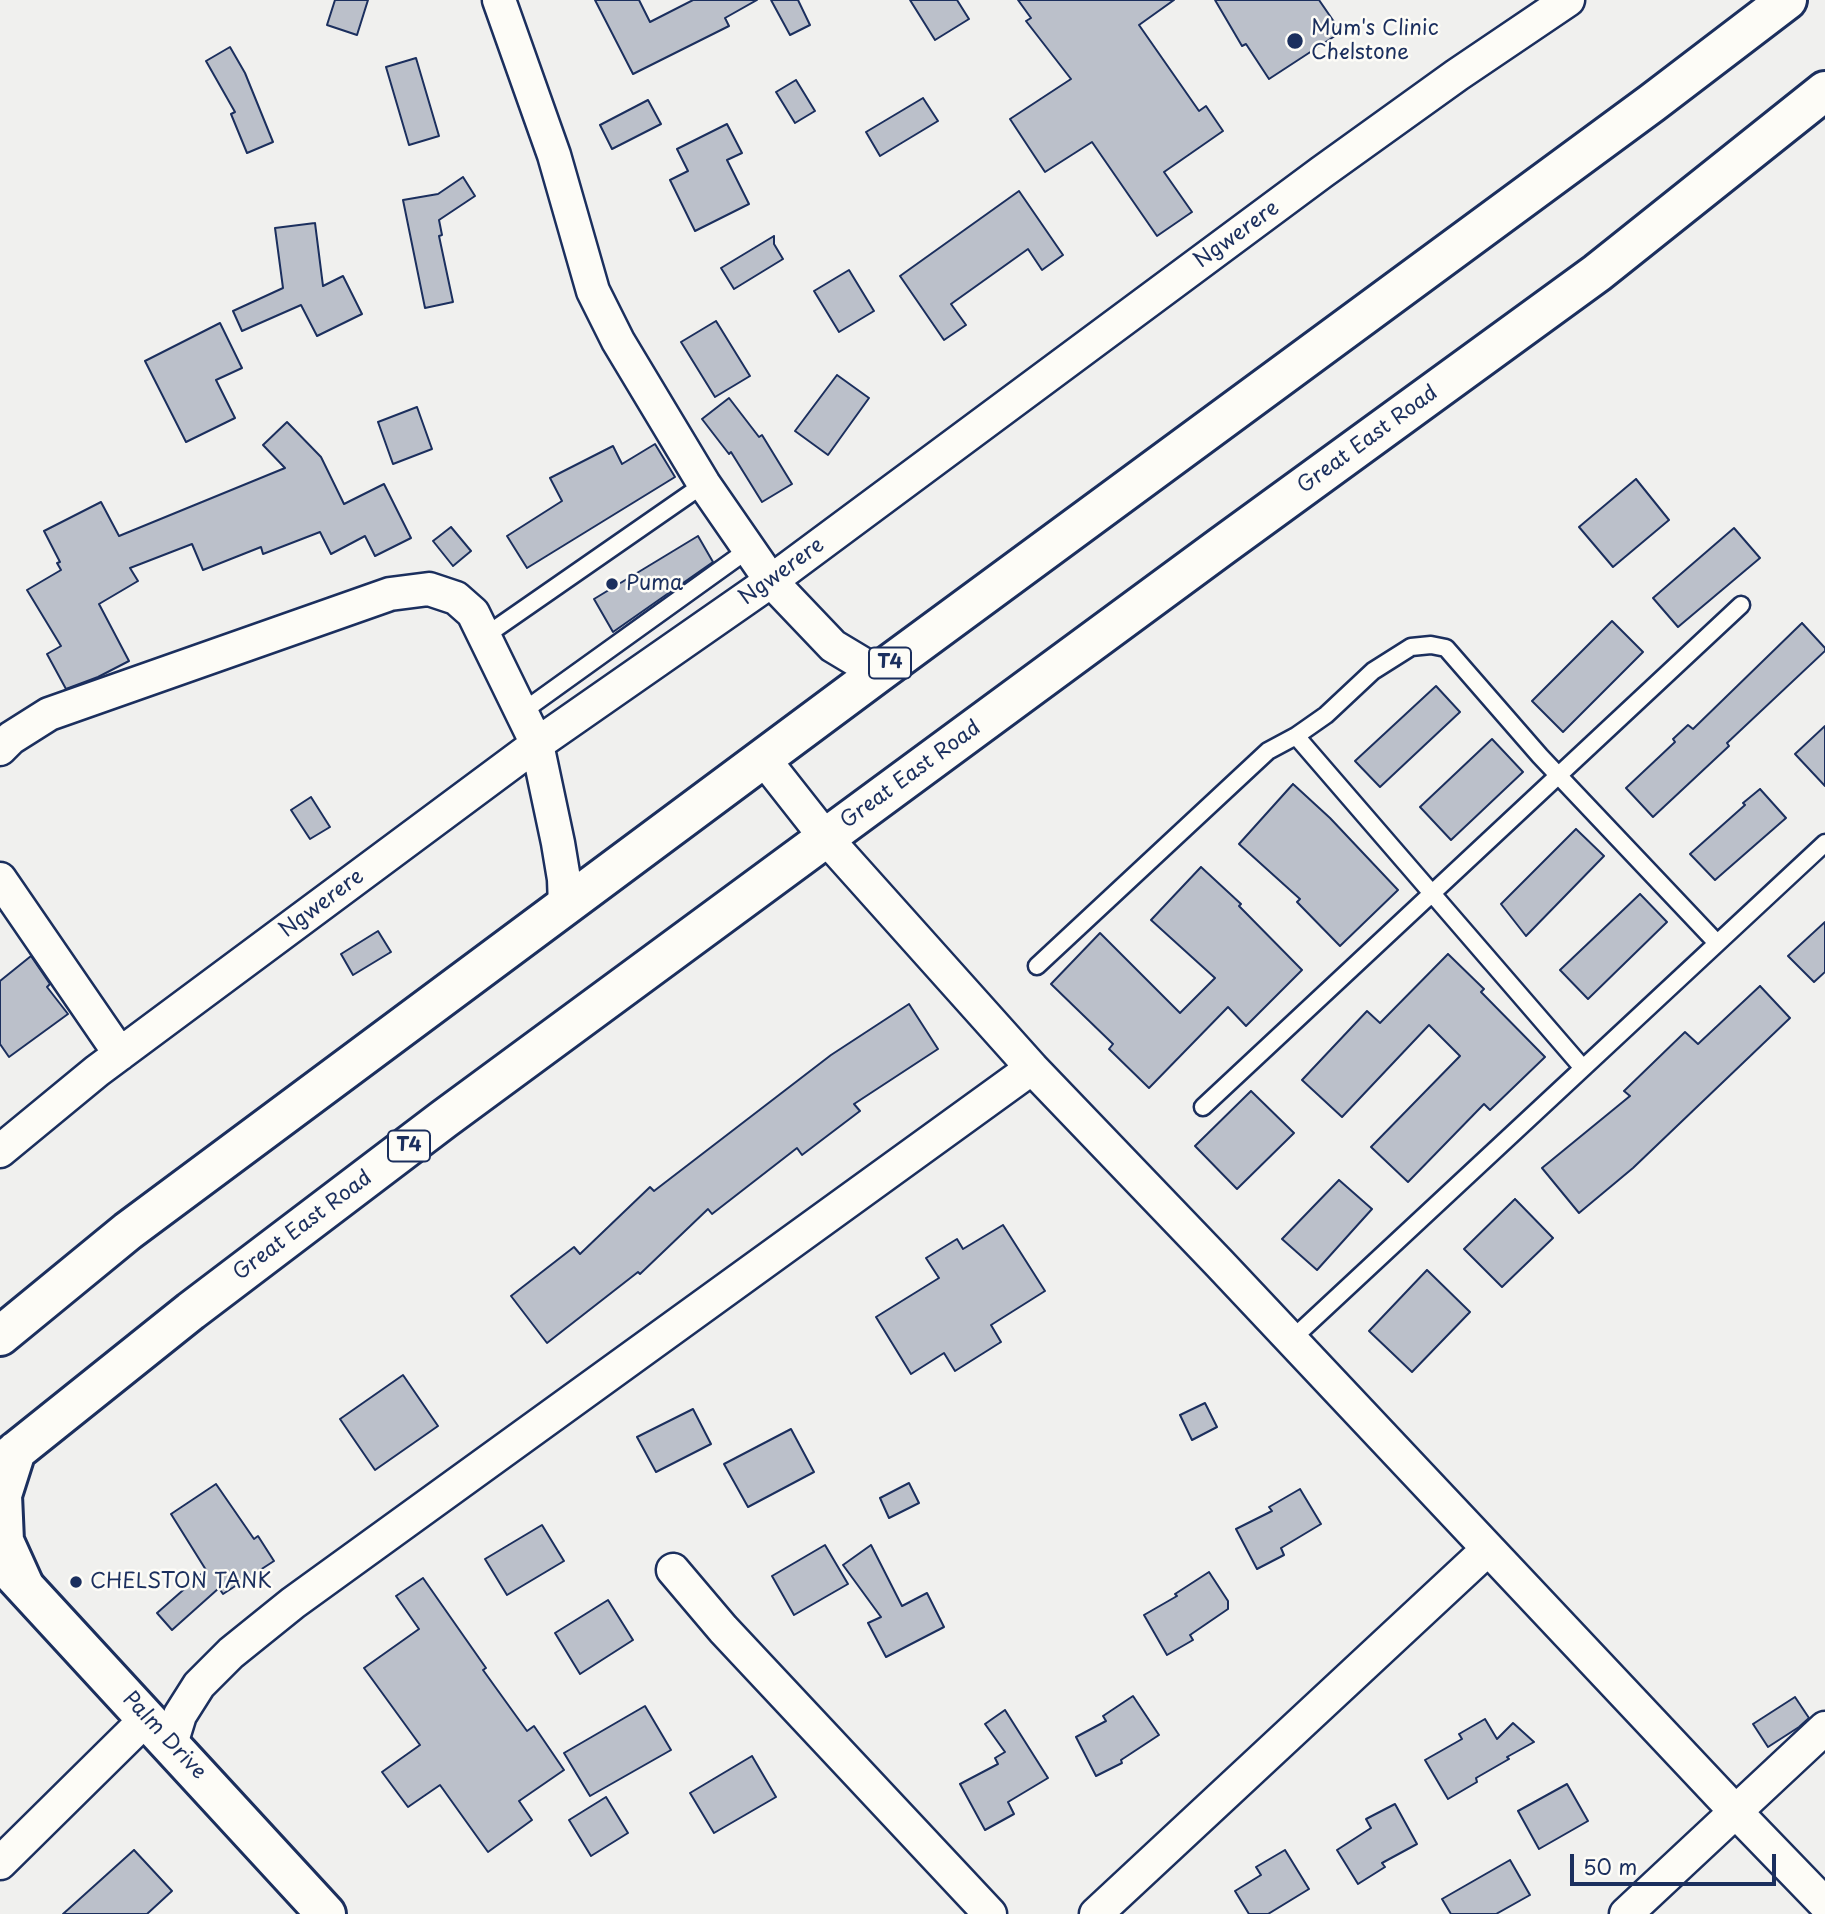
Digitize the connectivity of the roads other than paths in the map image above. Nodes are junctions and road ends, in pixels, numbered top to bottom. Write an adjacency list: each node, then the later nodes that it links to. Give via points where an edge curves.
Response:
1 (499, 0): 5 (street, via 554,155 593,291)
2 (1568, 0): 7 (street, Ngwerere, via 1322,172)
3 (1787, 0): 10 (main road, T4)
4 (1825, 91): 17 (main road, Great East Road / T4, via 1597,273)
5 (704, 484): 6 (street); 9 (lane)
6 (749, 549): 7 (street); 11 (lane)
7 (771, 581): 10 (street, via 833,646); 13 (street, Ngwerere)
8 (1741, 606): 16 (lane)
9 (485, 636): 11 (street); 14 (street, via 473,613 456,598 429,589 390,594 49,714)
10 (877, 673): 15 (main road, T4)
11 (522, 712): 13 (street)
12 (1296, 736): 16 (lane, via 1373,671 1411,647 1431,645 1446,648); 20 (lane); 23 (lane, via 1268,751)
13 (537, 744): 21 (street, via 558,843); 24 (street, Ngwerere)
14 (0, 749)
15 (763, 758): 17 (street); 21 (main road, T4)
16 (1558, 775): 20 (lane); 22 (lane)
17 (826, 838): 26 (street); 31 (main road, Great East Road / T4, via 400,1152)
18 (1825, 843): 22 (lane)
19 (0, 880): 24 (street)
20 (1434, 893): 25 (lane); 27 (lane)
21 (565, 906): 29 (main road, T4, via 139,1223)
22 (1717, 943): 25 (lane)
23 (1037, 966)
24 (120, 1054): 28 (street, Ngwerere)
25 (1583, 1067): 30 (lane)
26 (1032, 1068): 30 (street); 36 (street, via 293,1603 232,1653 199,1685 180,1715)
27 (1203, 1107)
28 (0, 1151)
29 (0, 1336)
30 (1291, 1340): 32 (street)
31 (8, 1458): 34 (main road, Palm Drive, via 2,1495)
32 (1487, 1550): 37 (street); 42 (street)
33 (673, 1570): 41 (street)
34 (8, 1572): 36 (main road, Palm Drive)
35 (1825, 1728): 37 (street)
36 (159, 1731): 38 (street); 40 (main road, Palm Drive)
37 (1736, 1812): 39 (street); 43 (street)
38 (0, 1863)
39 (1825, 1903)
40 (327, 1914)
41 (990, 1914)
42 (1096, 1914)
43 (1626, 1914)

